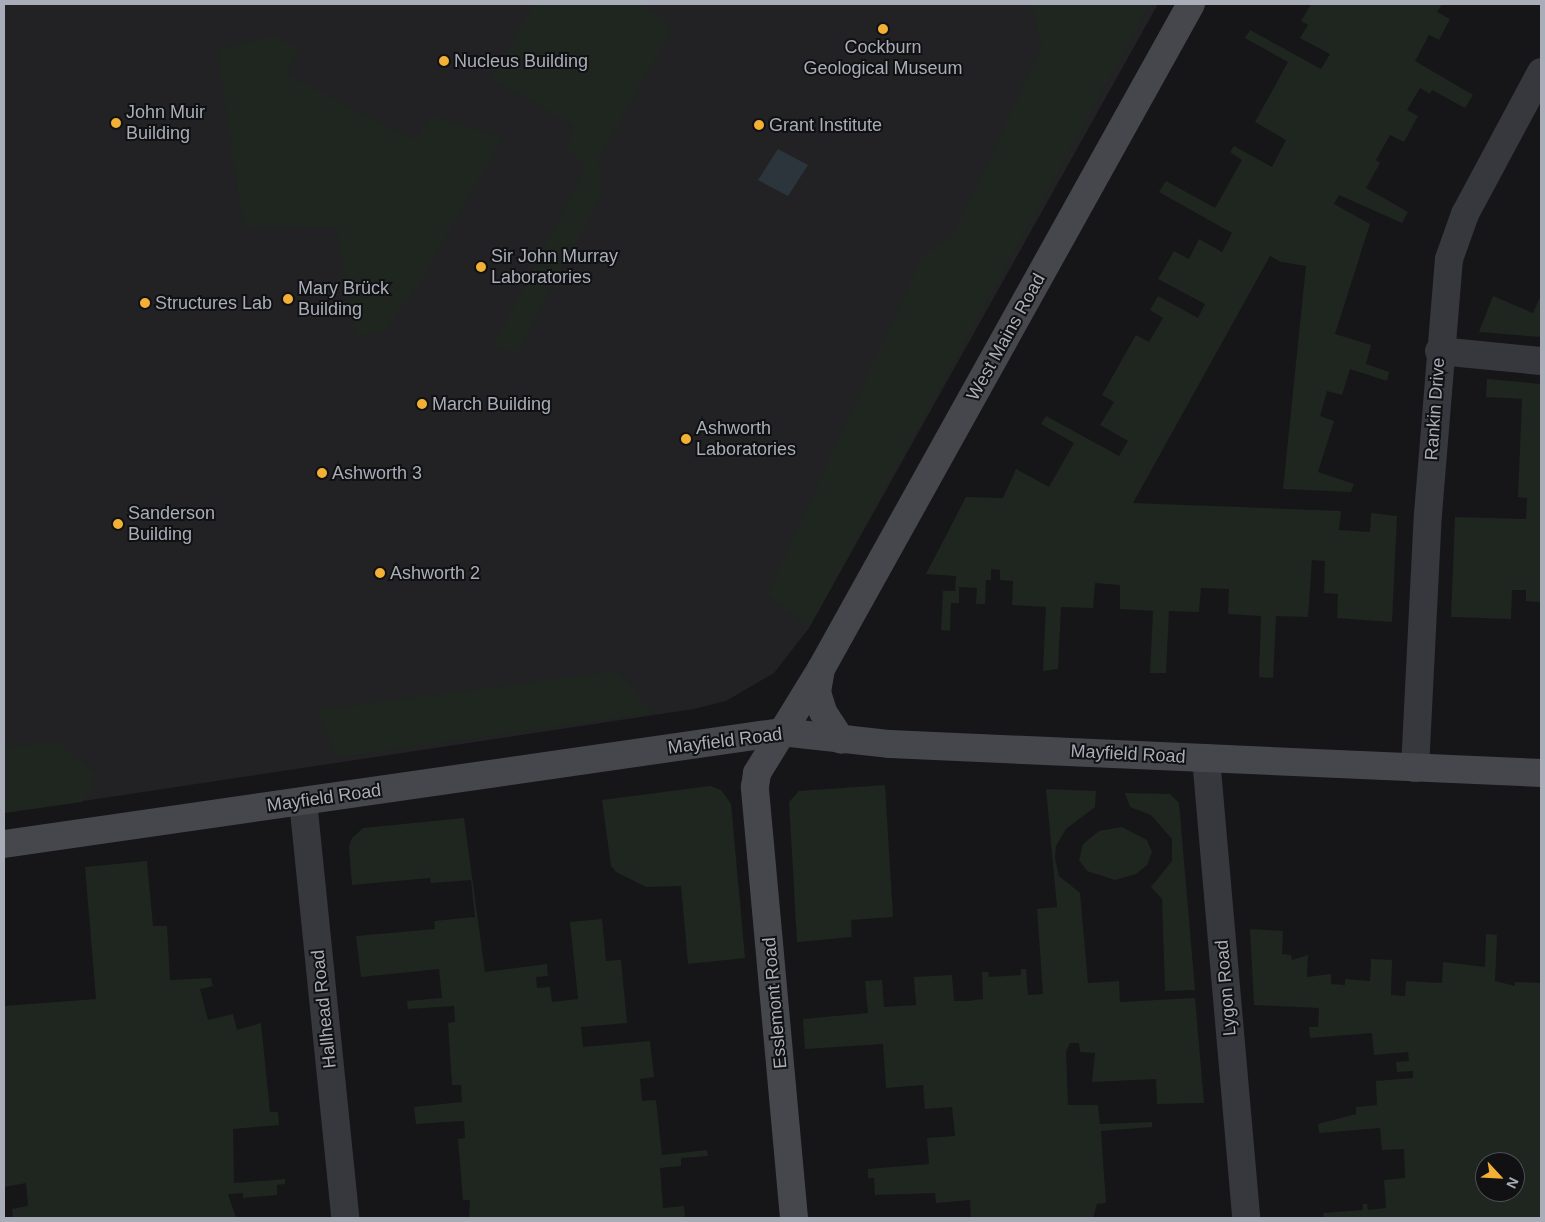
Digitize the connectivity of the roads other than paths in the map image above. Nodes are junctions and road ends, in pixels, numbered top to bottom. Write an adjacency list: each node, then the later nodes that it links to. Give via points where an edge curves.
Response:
1 (1191, 4): 5 (street, West Mains Road)
2 (1541, 72): 3 (street, Rankin Drive, via 1457,232 1449,259)
3 (1439, 350): 4 (street); 10 (street, Rankin Drive)
4 (1541, 361)
5 (821, 669): 6 (street, West Mains Road); 8 (street, West Mains Road, via 818,692 823,712)
6 (781, 732): 7 (street, Mayfield Road); 8 (street, Mayfield Road); 12 (street, Esslemont Road, via 764,760)
7 (751, 737): 12 (street, Esslemont Road); 13 (street, Mayfield Road)
8 (841, 740): 9 (street, Mayfield Road)
9 (1206, 758): 10 (street, Mayfield Road); 17 (street, Lygon Road)
10 (1416, 768): 11 (street, Mayfield Road)
11 (1541, 772)
12 (755, 787): 16 (street, Esslemont Road)
13 (303, 801): 14 (street, Mayfield Road); 15 (street, Hallhead Road)
14 (4, 844)
15 (345, 1218)
16 (794, 1218)
17 (1246, 1218)

